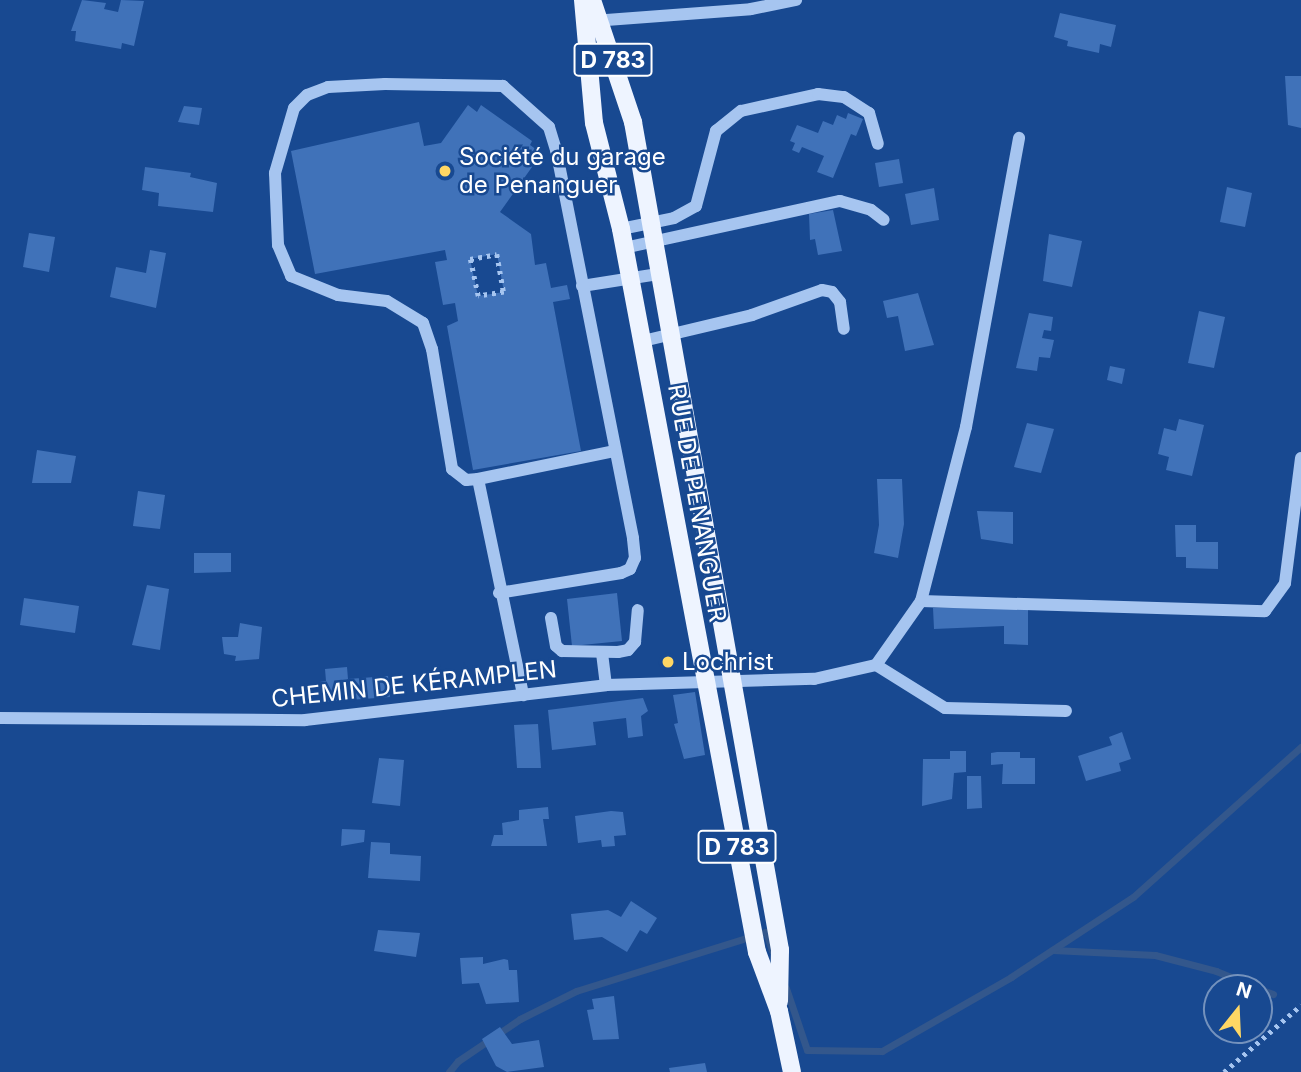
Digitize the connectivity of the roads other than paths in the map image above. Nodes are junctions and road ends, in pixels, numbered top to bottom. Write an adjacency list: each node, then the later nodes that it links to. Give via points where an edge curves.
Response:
1 (583, 0): 5 (main road, RUE DE PENANGUER / D 783)
2 (592, 0): 4 (main road, RUE DE PENANGUER / D 783)
3 (796, 0): 4 (street, via 751,9)
4 (601, 20): 5 (street); 10 (main road, RUE DE PENANGUER / D 783, via 633,122)
5 (582, 21): 9 (main road, RUE DE PENANGUER / D 783, via 594,123)
6 (1019, 138): 22 (street, via 966,426)
7 (878, 144): 10 (street, via 869,113 844,97 818,94 741,111 716,131 696,206)
8 (884, 220): 10 (street, via 871,210 840,201)
9 (621, 229): 10 (street); 11 (main road, RUE DE PENANGUER / D 783)
10 (650, 232): 11 (street); 12 (main road, RUE DE PENANGUER / D 783)
11 (625, 248): 13 (main road, RUE DE PENANGUER / D 783)
12 (658, 274): 13 (street); 16 (main road, RUE DE PENANGUER / D 783)
13 (630, 278): 14 (street); 17 (main road, RUE DE PENANGUER / D 783)
14 (582, 286): 18 (street); 20 (street, via 549,127 503,86 473,82 328,87 307,95 294,107 275,173 274,215 278,245 291,276 338,295 387,301 423,323 432,349 452,469 466,480)
15 (844, 329): 16 (street, via 840,302 832,292 822,290 752,315)
16 (669, 335): 17 (street); 27 (main road, RUE DE PENANGUER / D 783)
17 (643, 341): 28 (main road, RUE DE PENANGUER / D 783)
18 (615, 451): 20 (street); 21 (street, via 633,538 635,558 630,569)
19 (1301, 458): 22 (street, via 1285,583 1265,611)
20 (478, 479): 21 (street)
21 (499, 593): 30 (street)
22 (921, 601): 26 (street)
23 (639, 610): 25 (street, via 635,642 628,650)
24 (551, 618): 25 (street, via 556,646 562,652)
25 (602, 653): 29 (street)
26 (876, 664): 27 (street, CHEMIN DE KÉRAMPLEN, via 814,679); 31 (street, via 945,708)
27 (733, 680): 28 (street, CHEMIN DE KÉRAMPLEN); 33 (main road, RUE DE PENANGUER / D 783, via 780,950)
28 (705, 681): 29 (street, CHEMIN DE KÉRAMPLEN); 33 (main road, RUE DE PENANGUER / D 783, via 757,952)
29 (606, 685): 30 (street, CHEMIN DE KÉRAMPLEN)
30 (523, 695): 32 (street, CHEMIN DE KÉRAMPLEN, via 305,720)
31 (1066, 711)
32 (0, 718)
33 (779, 1011): 34 (main road, RUE DE PENANGUER / D 783)
34 (792, 1072)

